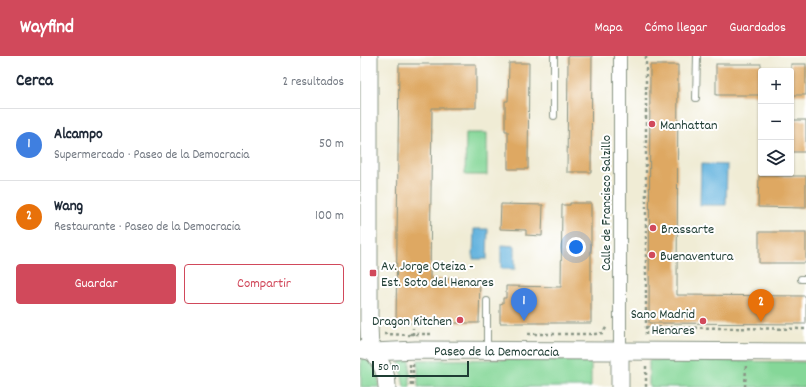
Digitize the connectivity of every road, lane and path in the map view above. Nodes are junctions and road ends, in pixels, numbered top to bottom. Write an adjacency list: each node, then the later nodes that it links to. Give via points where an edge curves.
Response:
1 (369, 56): 18 (street)
2 (554, 56): 7 (lane)
3 (620, 56): 16 (street, Calle de Francisco Salzillo)
4 (646, 56): 10 (path)
5 (696, 56): 6 (lane)
6 (696, 98)
7 (554, 116)
8 (487, 301): 15 (lane)
9 (607, 324): 14 (path, via 607,329 603,333)
10 (646, 327): 11 (path); 17 (path)
11 (806, 329)
12 (410, 334): 13 (path)
13 (435, 334)
14 (521, 334)
15 (487, 350): 16 (street, Paseo de la Democracia); 18 (street, Paseo de la Democracia)
16 (620, 350): 17 (street, Paseo de la Democracia); 22 (street)
17 (646, 350): 19 (street, Paseo de la Democracia); 23 (path)
18 (368, 351): 21 (street, via 383,369)
19 (806, 352)
20 (746, 361): 24 (path)
21 (387, 387)
22 (620, 387)
23 (646, 387)
24 (745, 387)

